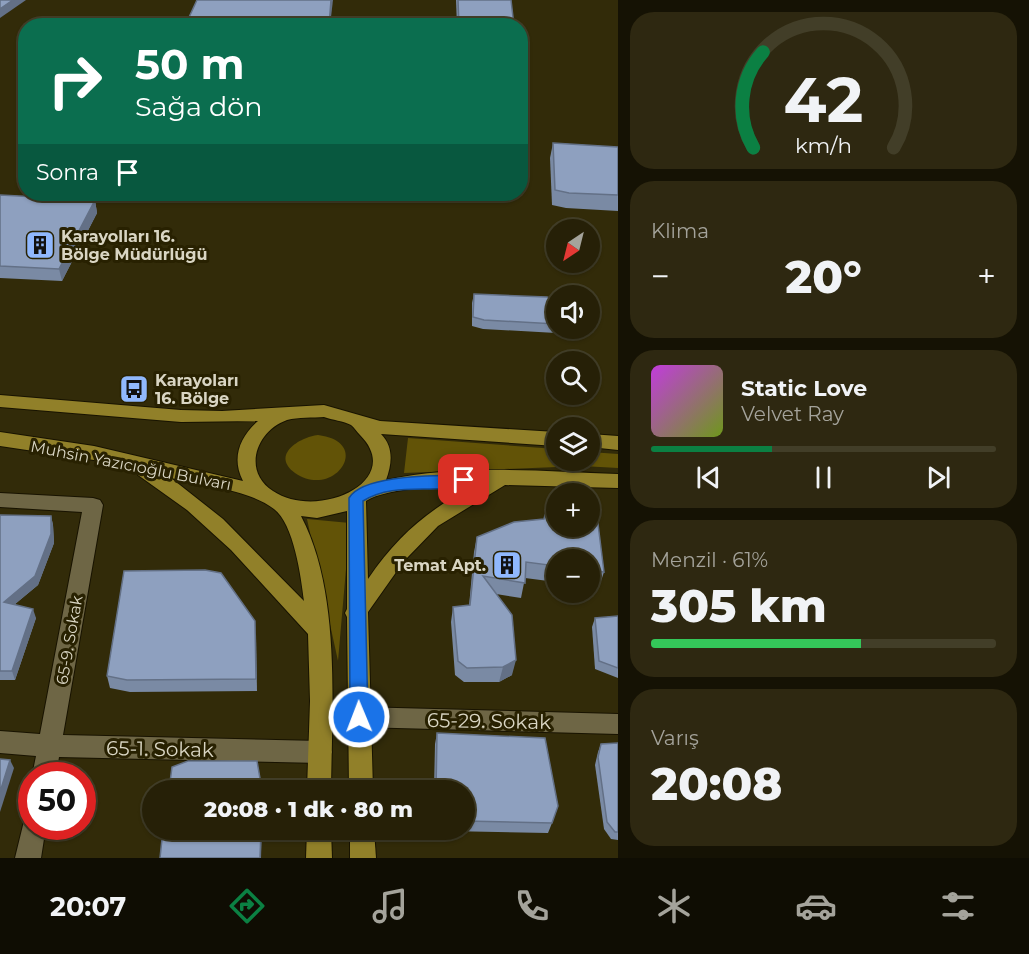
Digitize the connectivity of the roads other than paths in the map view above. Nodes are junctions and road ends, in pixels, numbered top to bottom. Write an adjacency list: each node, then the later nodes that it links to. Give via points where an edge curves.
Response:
1 (0, 401): 2 (main road, Muhsin Yazıcıoğlu Bulvarı, via 181,416)
2 (300, 411): 3 (main road, Muhsin Yazıcıoğlu Bulvarı); 11 (main road, Muhsin Yazıcıoğlu Bulvarı, via 267,424 250,442 246,465)
3 (346, 416): 4 (main road, Muhsin Yazıcıoğlu Bulvarı, via 380,427); 12 (main road, Muhsin Yazıcıoğlu Bulvarı, via 364,427 382,458 376,481)
4 (546, 438)
5 (0, 439): 8 (main road, Muhsin Yazıcıoğlu Bulvarı)
6 (600, 442): 7 (main road)
7 (618, 443)
8 (131, 461): 11 (main road, Muhsin Yazıcıoğlu Bulvarı); 16 (main road, via 221,527)
9 (502, 479): 10 (main road, Muhsin Yazıcıoğlu Bulvarı); 12 (main road, Muhsin Yazıcıoğlu Bulvarı, via 398,484); 15 (main road, via 433,519 412,538)
10 (618, 481)
11 (261, 492): 14 (main road, Muhsin Yazıcıoğlu Bulvarı)
12 (362, 495): 14 (main road, Muhsin Yazıcıoğlu Bulvarı, via 344,505 321,510); 15 (main road)
13 (0, 500): 20 (street, 65-9. Sokak, via 93,505)
14 (282, 505): 16 (main road, via 296,525 309,570)
15 (356, 613): 17 (main road)
16 (319, 632): 21 (main road)
17 (359, 717): 18 (street, 65-29. Sokak); 24 (main road)
18 (618, 724)
19 (0, 742): 20 (street, 65-1. Sokak)
20 (50, 746): 21 (street, 65-1. Sokak); 22 (street, 65-9. Sokak)
21 (320, 752): 23 (main road)
22 (47, 762)
23 (319, 780)
24 (361, 780)
25 (31, 840): 28 (street)
26 (319, 840): 29 (main road)
27 (362, 840): 30 (main road)
28 (28, 858)
29 (319, 858)
30 (363, 858)

